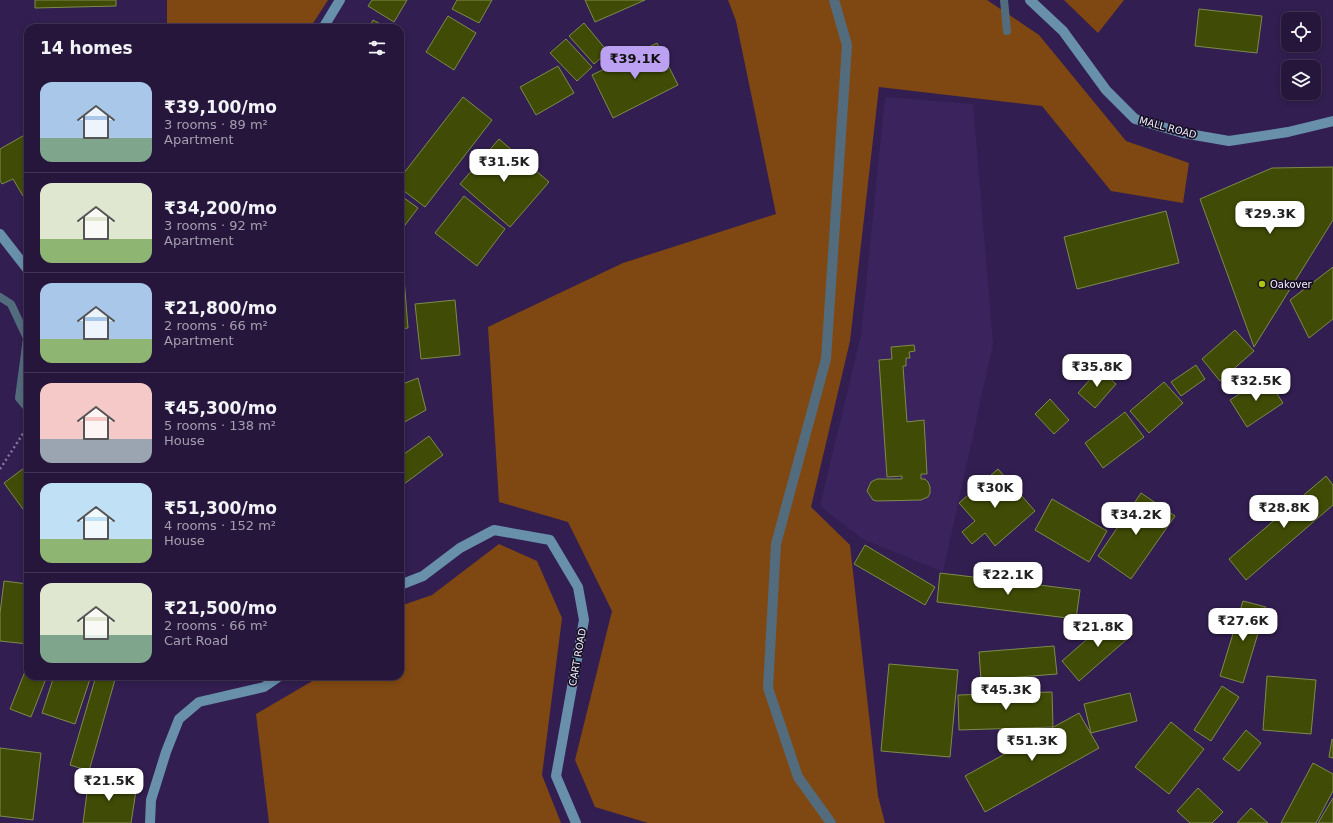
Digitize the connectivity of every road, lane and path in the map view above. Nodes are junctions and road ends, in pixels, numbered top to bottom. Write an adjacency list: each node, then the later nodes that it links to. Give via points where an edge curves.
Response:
1 (340, 0): 5 (main road)
2 (834, 0): 20 (street, via 847,45 826,359 776,544 768,688 798,777)
3 (1004, 0): 6 (lane)
4 (1030, 0): 7 (main road, MALL ROAD, via 1063,31 1106,90 1135,119 1183,133 1229,141 1288,132)
5 (325, 24)
6 (1008, 31)
7 (1333, 121)
8 (0, 234): 9 (main road)
9 (24, 265)
10 (0, 297): 11 (lane, via 12,304)
11 (24, 331)
12 (24, 360): 13 (lane, via 19,398)
13 (24, 404)
14 (24, 432): 15 (path)
15 (0, 469)
16 (404, 583): 19 (main road, CART ROAD, via 423,576 460,548 494,530 550,540 578,587 584,620 556,776)
17 (274, 680): 18 (main road, via 264,687 199,702 179,719 151,800)
18 (150, 823)
19 (576, 823)
20 (831, 823)

